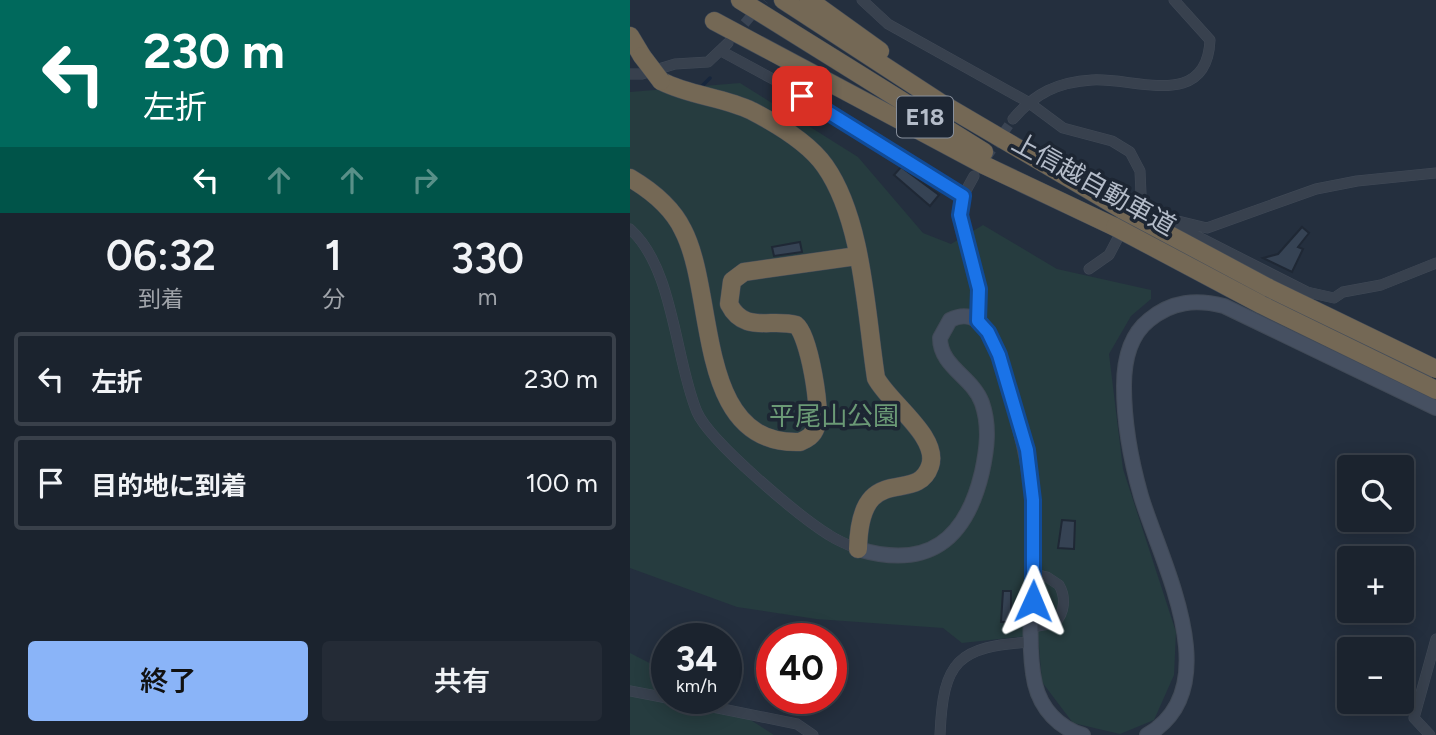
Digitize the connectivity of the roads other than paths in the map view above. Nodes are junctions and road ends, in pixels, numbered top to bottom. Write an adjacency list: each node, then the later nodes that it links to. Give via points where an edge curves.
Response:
1 (740, 0): 17 (highway, 上信越自動車道 / E18, via 945,129)
2 (783, 0): 11 (highway, 上信越自動車道 / E18)
3 (809, 0): 11 (highway)
4 (862, 0): 9 (street, via 887,24)
5 (1174, 0): 9 (street, via 1210,40 1197,74 1164,87 1095,79 1076,82 1052,87)
6 (714, 21): 17 (highway, via 972,159)
7 (630, 36): 19 (highway, bridge, via 661,81 752,111 814,154 831,176 842,202)
8 (630, 74): 15 (street, via 708,62 724,47)
9 (1028, 102): 10 (street); 17 (street, via 1063,128 1112,141 1134,158 1142,187)
10 (1013, 118)
11 (1024, 152): 17 (highway, 上信越自動車道 / E18)
12 (1436, 173): 16 (street, via 1316,189 1207,228)
13 (974, 176): 15 (street)
14 (630, 178): 19 (highway, via 663,202 682,227 697,270 722,389 739,418 767,436 800,442 816,429 818,411 806,338 796,325 760,325 739,318 729,304 732,281 744,272)
15 (963, 196): 22 (street, via 960,215 979,289)
16 (1167, 221): 17 (street); 20 (street, via 1307,292 1334,298)
17 (1118, 227): 21 (street, via 1110,255); 23 (highway, 上信越自動車道 / E18, bridge, via 1269,288); 24 (highway, 上信越自動車道 / E18, bridge, via 1262,305)
18 (630, 229): 26 (street, via 658,275 701,420 809,521)
19 (857, 256): 26 (highway, via 876,378 886,396 926,438 932,460 922,478 869,499 862,511)
20 (1436, 263)
21 (1089, 268)
22 (978, 321): 26 (street, via 955,317 940,338 946,359 977,392 987,424 981,477 966,517 950,538 918,555); 27 (street, via 999,355 1027,450)
23 (1436, 369)
24 (1436, 390)
25 (1436, 408): 36 (street, via 1224,306 1177,304 1152,317 1137,332 1125,370 1129,442 1186,643 1185,672 1175,708)
26 (858, 549)
27 (1034, 574): 28 (street); 28 (street, via 1059,585 1063,603 1055,623)
28 (1032, 634): 34 (street, via 981,649 955,666 942,694); 35 (street, via 1034,682 1044,706 1062,725)
29 (1436, 639): 37 (street, via 1414,718)
30 (630, 691): 31 (street)
31 (651, 695)
32 (742, 713): 33 (street, via 797,724)
33 (813, 735)
34 (940, 735)
35 (1083, 735)
36 (1147, 735)
37 (1430, 735)

